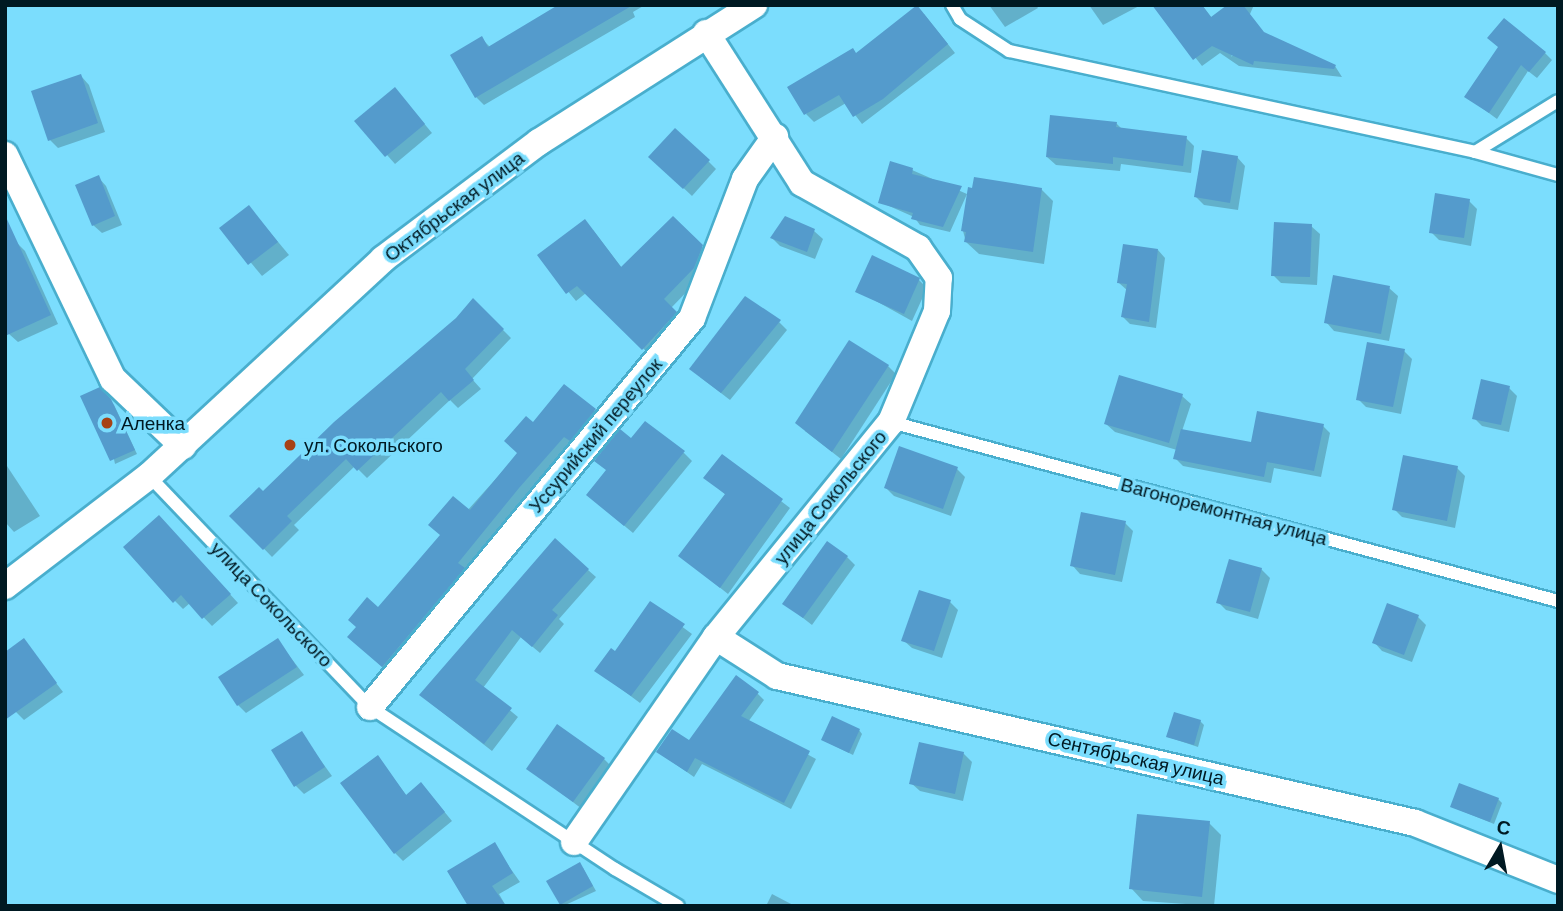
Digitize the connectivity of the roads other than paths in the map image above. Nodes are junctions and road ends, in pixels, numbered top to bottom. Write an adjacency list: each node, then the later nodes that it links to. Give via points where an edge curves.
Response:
1 (754, 5): 3 (street, Октябрьская улица)
2 (952, 5): 6 (lane, via 960,19 1009,51)
3 (706, 33): 5 (street, улица Сокольского); 10 (street, Октябрьская улица, via 539,142 383,259)
4 (1558, 101): 6 (lane)
5 (775, 137): 9 (street, улица Сокольского, via 802,183 918,248 939,278 937,311); 15 (street, Уссурийский переулок, via 745,178 692,318)
6 (1475, 152): 8 (lane)
7 (5, 155): 10 (street, via 113,379)
8 (1558, 175)
9 (891, 422): 13 (lane, Вагоноремонтная улица); 14 (street, улица Сокольского)
10 (183, 446): 11 (street, Октябрьская улица)
11 (149, 477): 12 (street, Октябрьская улица); 15 (lane, улица Сокольского)
12 (5, 586)
13 (1558, 601)
14 (716, 637): 16 (street, улица Сокольского); 17 (street, Сентябрьская улица, via 777,676 1415,823)
15 (370, 708): 16 (lane, улица Сокольского)
16 (574, 842): 18 (lane, улица Сокольского)
17 (1558, 880)
18 (678, 906)

